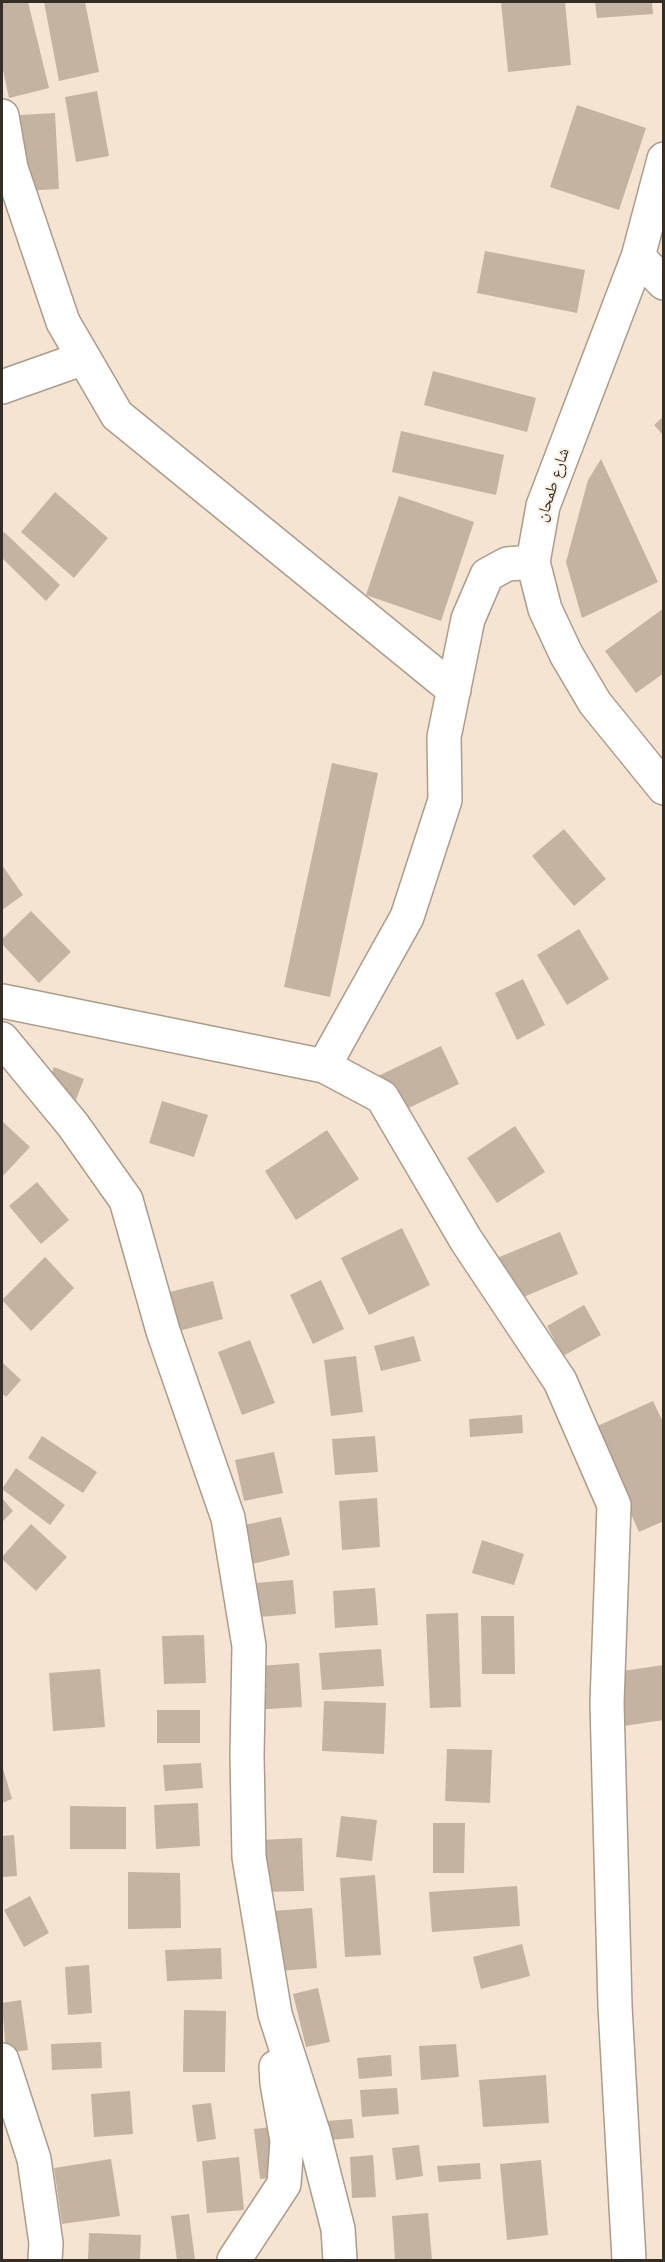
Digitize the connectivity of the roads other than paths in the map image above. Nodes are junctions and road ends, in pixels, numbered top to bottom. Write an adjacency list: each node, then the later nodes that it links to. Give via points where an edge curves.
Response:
1 (2, 116): 5 (street, via 11,168 63,322)
2 (663, 159): 3 (street, شارع طمحان)
3 (638, 257): 4 (street); 7 (street, شارع طمحان, via 543,506)
4 (663, 283)
5 (84, 358): 6 (street); 8 (street, via 117,415)
6 (2, 387)
7 (533, 562): 8 (street, via 507,564 487,575 468,619); 9 (street, شارع طمحان, via 545,609 566,654 595,702)
8 (453, 690): 12 (street, via 444,737 445,800 407,917)
9 (663, 788)
10 (2, 1001): 12 (street)
11 (2, 1039): 13 (street, via 73,1125 126,1200 164,1331 228,1518 249,1646 249,1857)
12 (324, 1066): 18 (street, via 382,1097 466,1240 560,1382 614,1505 607,1703 615,2006)
13 (275, 2014): 16 (street, via 276,2083 287,2141 284,2184); 17 (street, via 314,2135 338,2229)
14 (2, 2060): 15 (street, via 34,2159)
15 (45, 2260)
16 (234, 2260)
17 (340, 2260)
18 (628, 2260)

